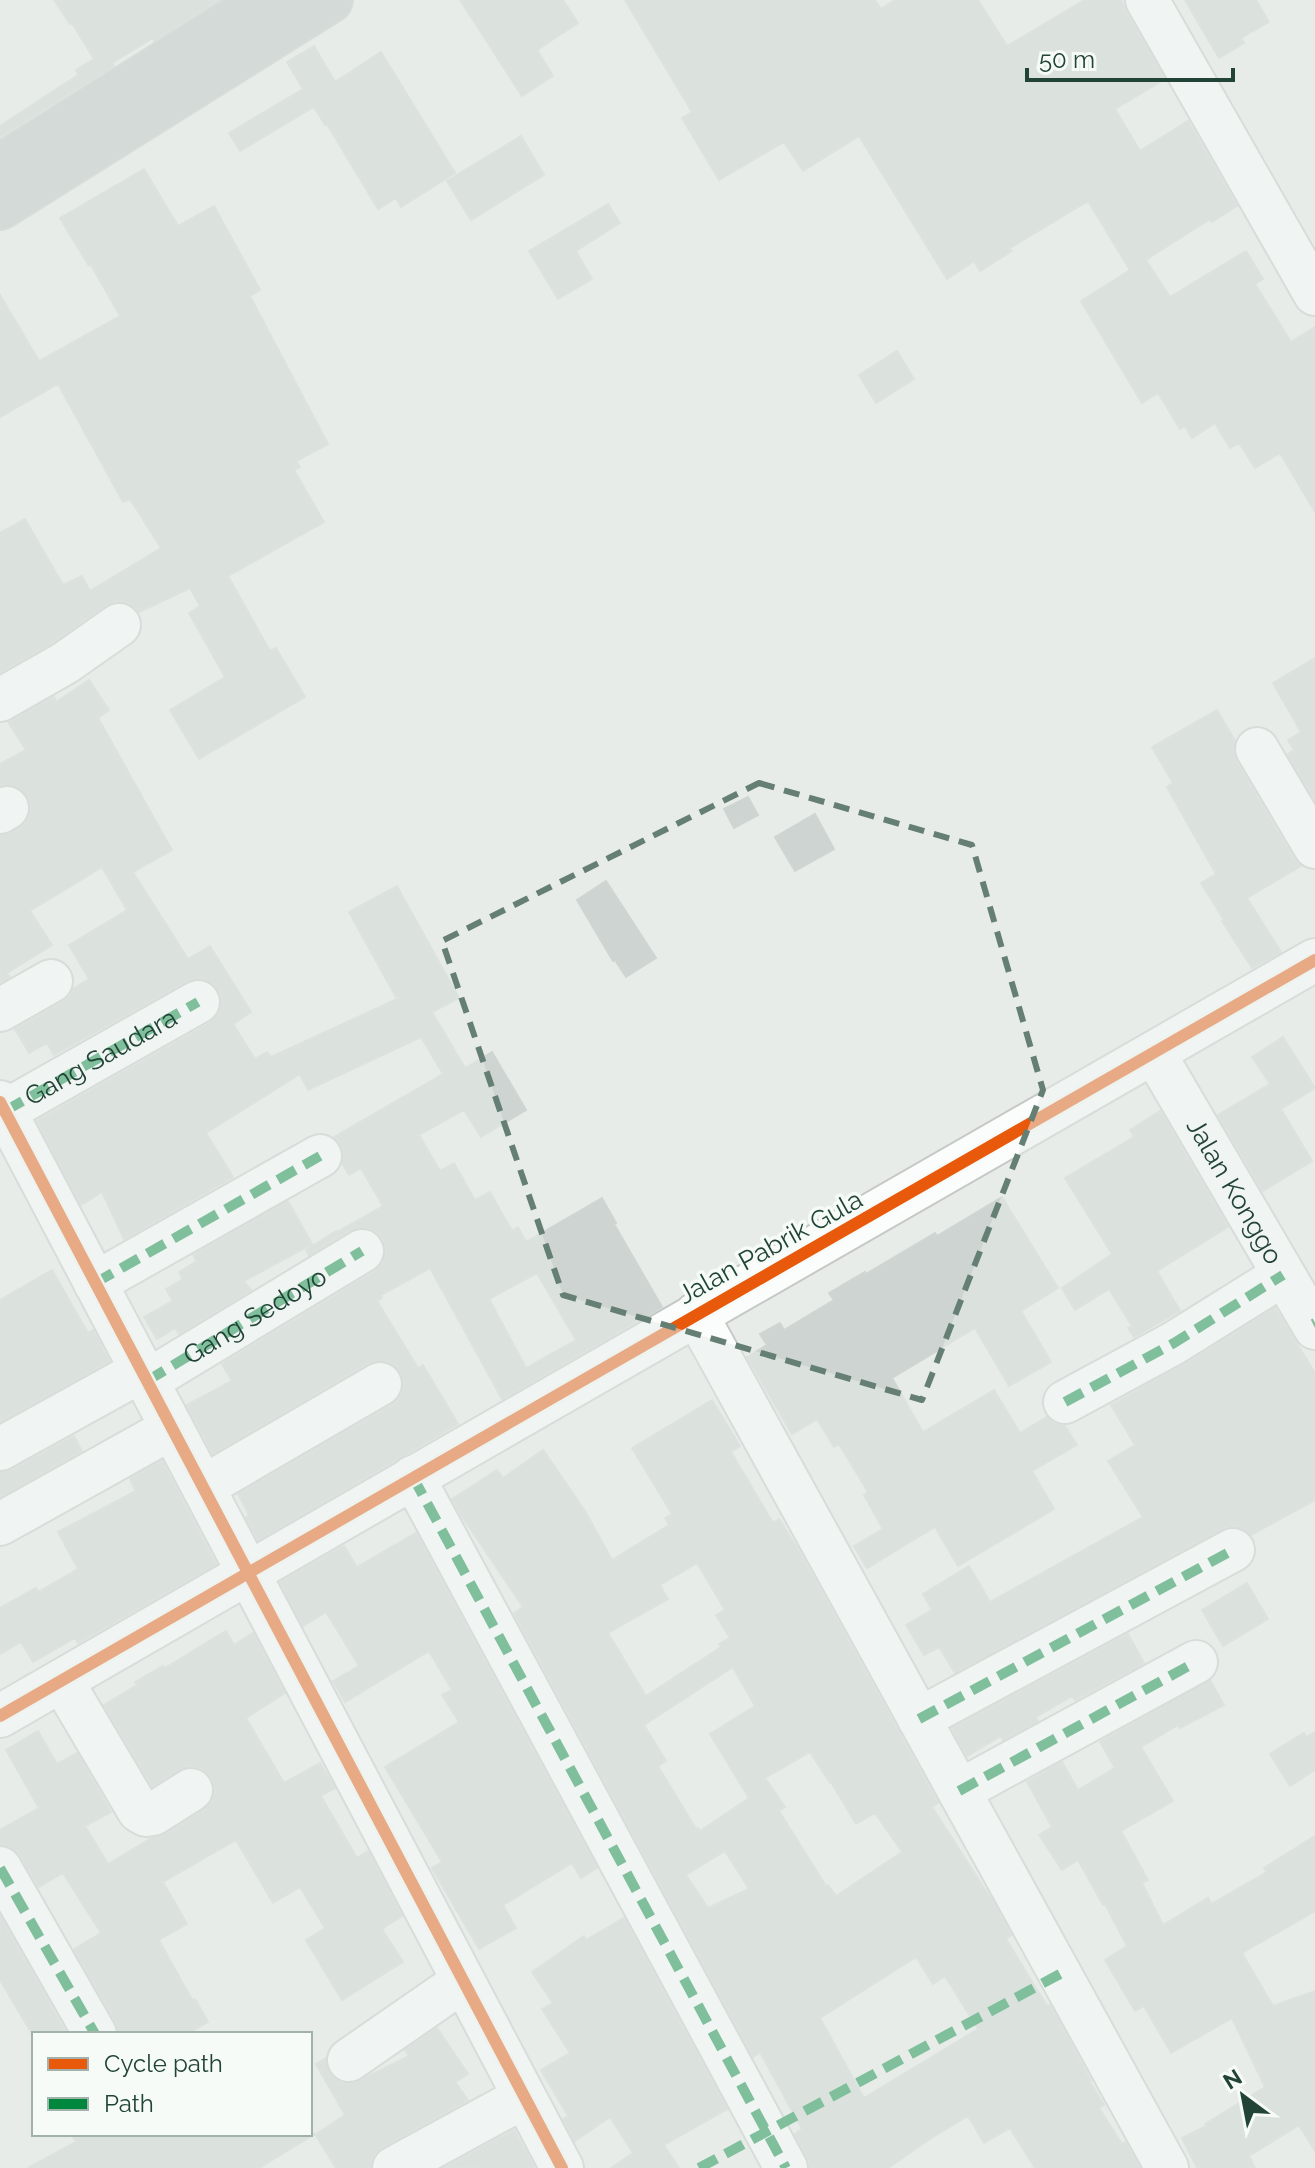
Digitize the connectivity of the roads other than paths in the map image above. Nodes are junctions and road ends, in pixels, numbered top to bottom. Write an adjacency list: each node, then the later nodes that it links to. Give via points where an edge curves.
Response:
1 (266, 0): 4 (highway)
2 (330, 0): 5 (highway)
3 (1147, 0): 6 (street)
4 (0, 167)
5 (0, 207)
6 (1315, 294)
7 (119, 625): 8 (street)
8 (0, 700)
9 (1257, 749): 10 (street)
10 (1315, 847)
11 (1315, 960): 15 (street, Jalan Pabrik Gula)
12 (51, 981): 14 (street)
13 (198, 1002): 16 (street, Gang Saudara)
14 (0, 1010)
15 (1154, 1053): 19 (street, Jalan Konggo); 21 (street, Jalan Pabrik Gula)
16 (2, 1107): 20 (street)
17 (320, 1156): 20 (street)
18 (362, 1251): 23 (street, Gang Sedoyo)
19 (1283, 1275): 22 (street, Jalan Konggo); 25 (street)
20 (95, 1283): 23 (street)
21 (696, 1314): 28 (street, Jalan Pabrik Gula); 36 (street)
22 (1314, 1325)
23 (144, 1376): 26 (street); 27 (street, Gang Sedoyo)
24 (380, 1384): 29 (street)
25 (1065, 1402)
26 (172, 1428): 29 (street); 30 (street)
27 (0, 1449)
28 (413, 1477): 32 (street, Jalan Pabrik Gula); 46 (street)
29 (203, 1487): 32 (street)
30 (0, 1524)
31 (1233, 1550): 36 (street)
32 (248, 1573): 34 (street, Jalan Pabrik Gula); 40 (street)
33 (1196, 1662): 38 (street)
34 (62, 1681): 35 (street, Jalan Pabrik Gula); 37 (street, via 139,1811 153,1814)
35 (0, 1716)
36 (919, 1719): 38 (street)
37 (191, 1790)
38 (959, 1791): 47 (street)
39 (0, 1868): 41 (street)
40 (463, 1981): 42 (street); 43 (street)
41 (94, 2032)
42 (349, 2060)
43 (524, 2097): 44 (street); 45 (street)
44 (394, 2168)
45 (562, 2168)
46 (786, 2168)
47 (1167, 2168)

